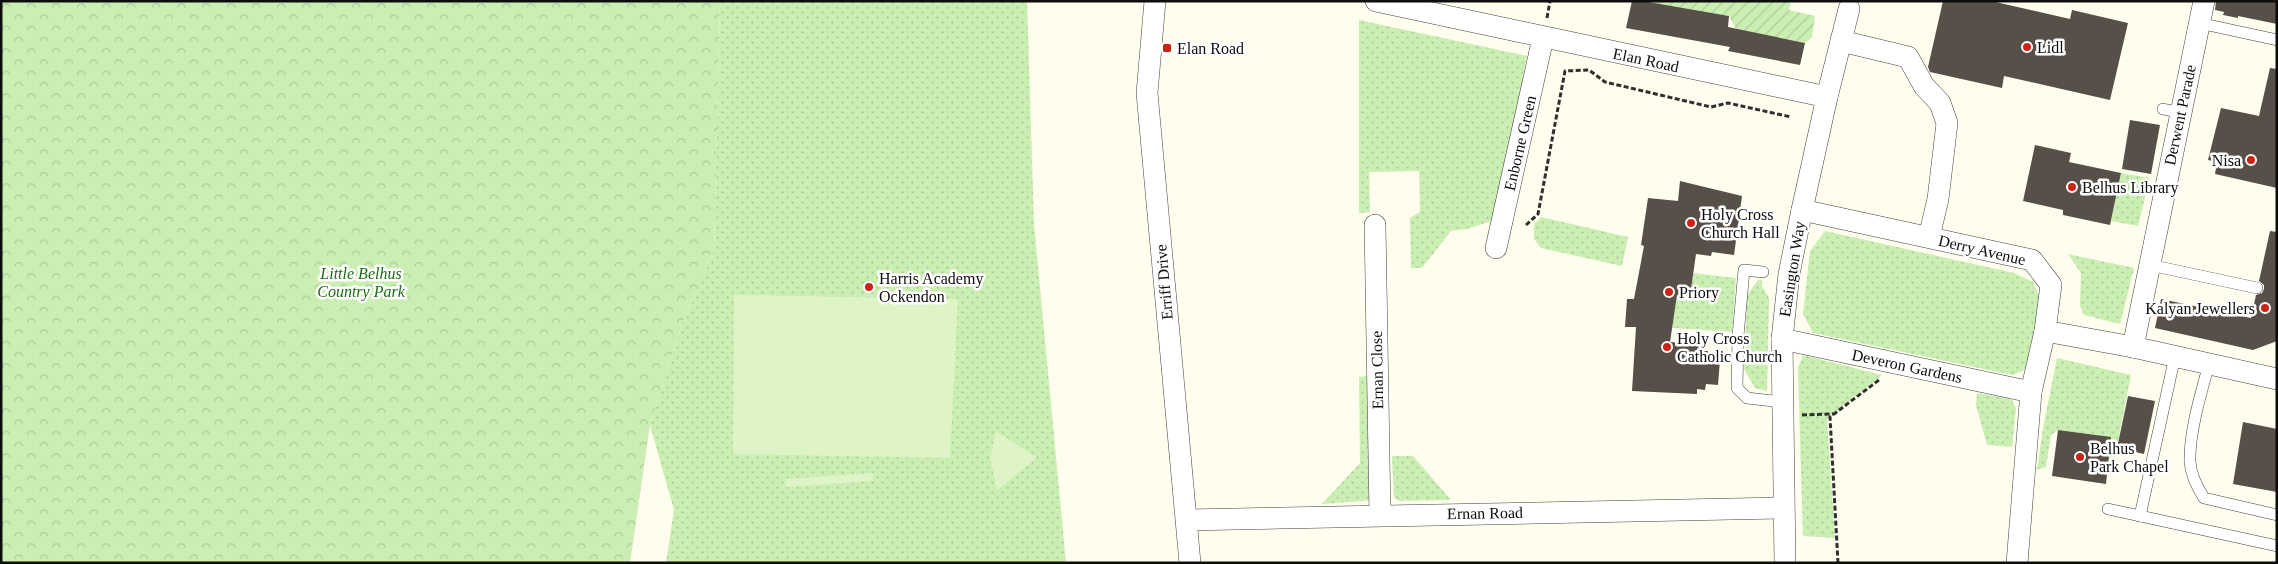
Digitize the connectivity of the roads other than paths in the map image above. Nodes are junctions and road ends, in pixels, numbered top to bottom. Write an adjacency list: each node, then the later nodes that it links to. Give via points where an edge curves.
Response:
1 (1155, 1): 30 (street, Erriff Drive, via 1147,93)
2 (1376, 1): 6 (street, Elan Road)
3 (2204, 1): 5 (street, Derwent Parade)
4 (1849, 8): 8 (street)
5 (2199, 23): 7 (lane); 14 (street, Derwent Parade, via 2172,111)
6 (1543, 38): 9 (street, Elan Road); 13 (street, Enborne Green)
7 (2277, 40)
8 (1841, 41): 9 (street); 12 (street, via 1908,57 1924,86 1940,103 1947,123 1938,199)
9 (1827, 97): 10 (street, Easington Way)
10 (1802, 210): 12 (street, Derry Avenue); 18 (street, Easington Way)
11 (1375, 225): 27 (street, Ernan Close)
12 (1929, 238): 17 (street, Derry Avenue, via 2032,260 2051,285)
13 (1496, 248)
14 (2150, 265): 16 (lane); 19 (street, Derwent Parade)
15 (1763, 272): 24 (lane, via 1744,270 1738,336 1738,388 1747,398)
16 (2257, 288)
17 (2045, 331): 19 (street); 23 (street)
18 (1782, 339): 23 (street, Deveron Gardens); 24 (street, Easington Way)
19 (2133, 347): 20 (street)
20 (2175, 356): 21 (street); 29 (lane)
21 (2208, 364): 22 (street); 28 (lane, via 2196,413 2190,463 2195,483 2204,498)
22 (2277, 379)
23 (2031, 392): 34 (street)
24 (1789, 409): 25 (street, Easington Way)
25 (1783, 508): 27 (street, Ernan Road); 33 (street, Easington Way)
26 (2108, 509): 29 (lane)
27 (1380, 515): 30 (street, Ernan Road)
28 (2277, 515)
29 (2140, 516): 31 (lane)
30 (1187, 520): 32 (street, Erriff Drive)
31 (2277, 546)
32 (1190, 563)
33 (1784, 563)
34 (2017, 563)

